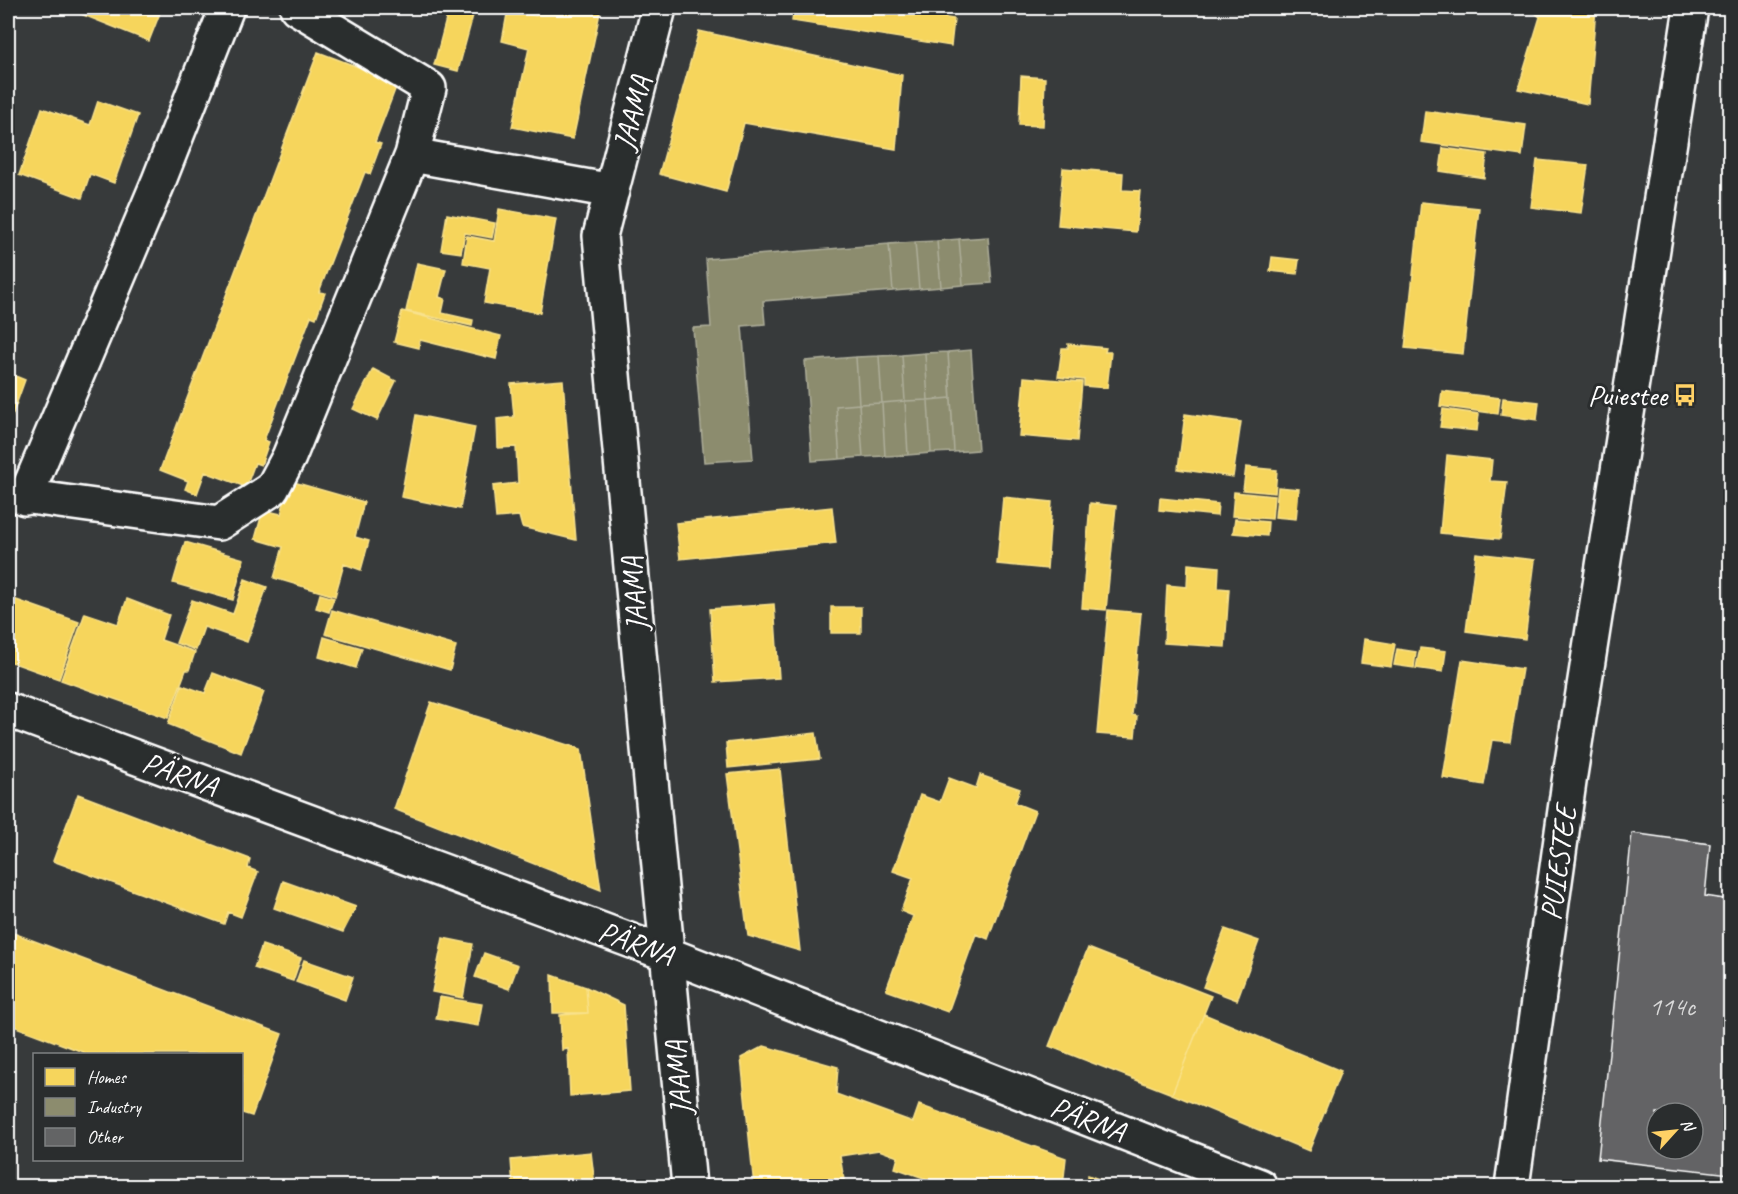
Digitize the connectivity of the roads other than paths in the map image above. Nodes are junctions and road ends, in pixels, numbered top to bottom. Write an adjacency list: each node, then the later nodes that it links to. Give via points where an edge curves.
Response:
1 (227, 8): 7 (street, via 158,183)
2 (297, 8): 5 (street, via 429,88)
3 (659, 8): 6 (street, JAAMA)
4 (1691, 8): 12 (street, PUIESTEE, via 1569,787)
5 (412, 155): 6 (street); 7 (street, via 272,489 219,523)
6 (612, 191): 9 (street, JAAMA, via 600,236)
7 (16, 496)
8 (8, 710): 9 (street, PÄRNA)
9 (667, 954): 10 (street, JAAMA); 11 (street, PÄRNA)
10 (689, 1186)
11 (1260, 1186)
12 (1512, 1186)

